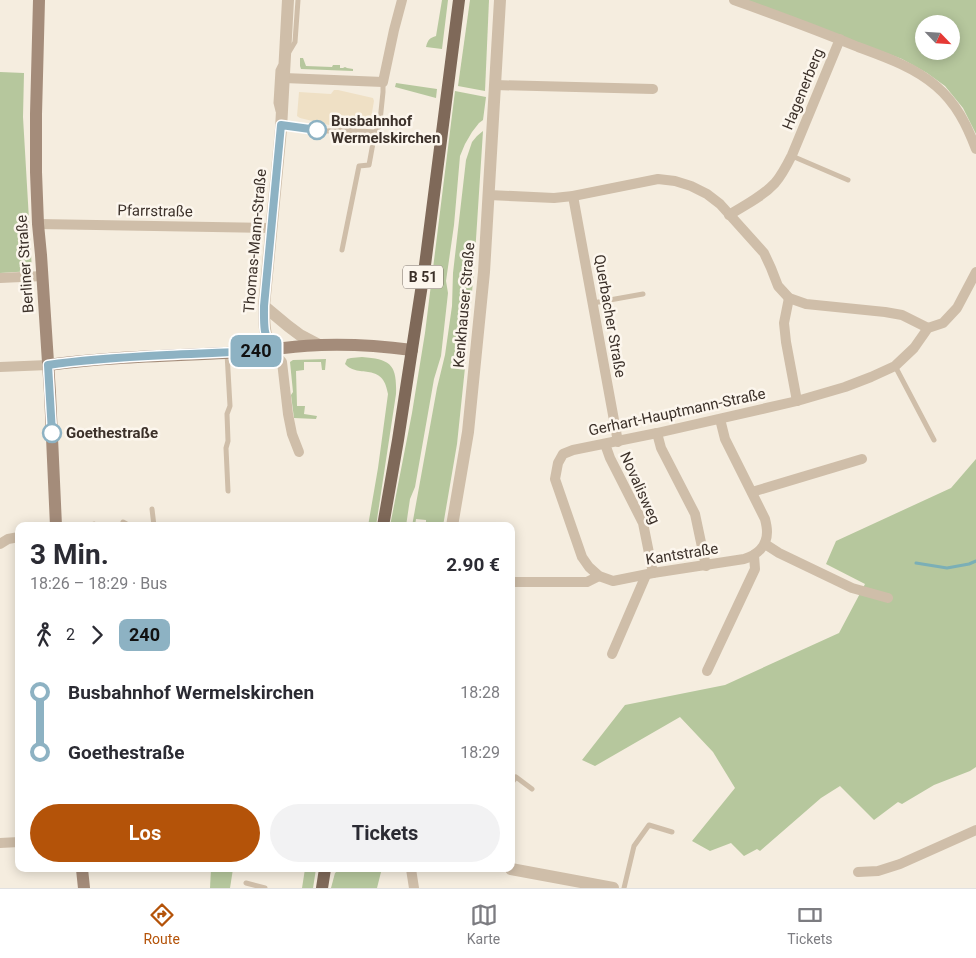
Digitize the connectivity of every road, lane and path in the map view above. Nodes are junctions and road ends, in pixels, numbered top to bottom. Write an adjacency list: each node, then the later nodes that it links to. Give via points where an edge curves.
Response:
1 (39, 0): 22 (main road, Berliner Straße)
2 (288, 0): 9 (street, Thomas-Mann-Straße)
3 (298, 0): 9 (lane, via 295,42)
4 (402, 0): 11 (street)
5 (460, 0): 35 (main road, B 51)
6 (500, 0): 12 (street, Kenkhauser Straße)
7 (734, 0): 8 (street)
8 (840, 39): 16 (street, Hagenerberg, via 897,62 938,87 957,108); 17 (street, Hagenerberg)
9 (285, 59): 10 (street, Thomas-Mann-Straße); 14 (lane, via 278,70 276,89)
10 (284, 78): 11 (street); 14 (street, Thomas-Mann-Straße)
11 (383, 82): 15 (lane, via 380,121)
12 (495, 84): 13 (street); 19 (street, Kenkhauser Straße)
13 (653, 89)
14 (281, 122): 15 (lane, via 327,131); 23 (street, Thomas-Mann-Straße)
15 (375, 132): 24 (lane, via 369,165 359,166)
16 (976, 149)
17 (792, 155): 18 (lane); 21 (street, Hagenerberg, via 776,182)
18 (848, 180)
19 (489, 195): 20 (street); 54 (street, Kenkhauser Straße, via 472,401)
20 (573, 196): 21 (street, via 658,179 675,181 708,194); 30 (street, Querbacher Straße)
21 (729, 215): 29 (street, via 764,254 778,286)
22 (38, 224): 23 (street, Pfarrstraße); 26 (main road, Berliner Straße)
23 (271, 228): 31 (street, Thomas-Mann-Straße)
24 (342, 250)
25 (976, 272): 32 (street, via 958,308 943,323)
26 (43, 276): 27 (street); 37 (main road, Berliner Straße)
27 (0, 278)
28 (643, 294): 30 (lane)
29 (789, 298): 32 (street, via 806,304 902,315); 40 (street, via 784,322)
30 (593, 304): 44 (street, Querbacher Straße)
31 (264, 306): 33 (street, via 300,335); 34 (street, Thomas-Mann-Straße, via 264,332)
32 (928, 328): 38 (street, via 914,348)
33 (319, 345): 34 (main road); 35 (main road)
34 (271, 349): 36 (main road); 46 (street, via 282,362 288,414)
35 (412, 350): 51 (main road, B 51)
36 (227, 353): 37 (main road); 48 (lane, via 230,406 226,448)
37 (48, 365): 39 (street); 52 (main road, Berliner Straße)
38 (895, 366): 40 (street, Gerhart-Hauptmann-Straße, via 844,387); 43 (lane)
39 (0, 368)
40 (797, 401): 41 (street, Gerhart-Hauptmann-Straße)
41 (720, 419): 42 (street, Gerhart-Hauptmann-Straße); 49 (street, via 725,439)
42 (657, 433): 44 (street, Gerhart-Hauptmann-Straße); 59 (street, via 661,448 695,514)
43 (934, 440)
44 (618, 442): 45 (street, Gerhart-Hauptmann-Straße)
45 (606, 444): 60 (street, Novalisweg, via 643,523); 61 (street, Gerhart-Hauptmann-Straße, via 563,454 555,479 582,557)
46 (299, 452)
47 (862, 459): 49 (street)
48 (228, 491)
49 (752, 492): 57 (street, via 765,519)
50 (152, 509): 53 (lane)
51 (384, 521)
52 (56, 522)
53 (154, 522)
54 (453, 522)
55 (15, 538): 56 (street)
56 (1, 540)
57 (765, 544): 58 (street); 63 (street, via 852,588)
58 (754, 556): 59 (street, Kantstraße); 65 (street, via 755,569)
59 (706, 566): 60 (street, Kantstraße)
60 (649, 574): 61 (street, Kantstraße, via 613,581); 64 (street)
61 (599, 576): 62 (street, via 587,582)
62 (515, 582)
63 (888, 598)
64 (612, 654)
65 (708, 671)
66 (515, 778): 67 (lane)
67 (532, 789)
68 (976, 830): 76 (street, via 900,864 878,871)
69 (672, 832): 83 (lane, via 648,825 634,846)
70 (15, 842): 71 (street)
71 (0, 843)
72 (515, 870): 82 (street)
73 (82, 872): 78 (main road)
74 (325, 872): 80 (main road)
75 (411, 872): 81 (street)
76 (858, 872)
77 (246, 883): 79 (lane)
78 (84, 888)
79 (265, 888)
80 (322, 888)
81 (414, 888)
82 (614, 888)
83 (624, 888)

